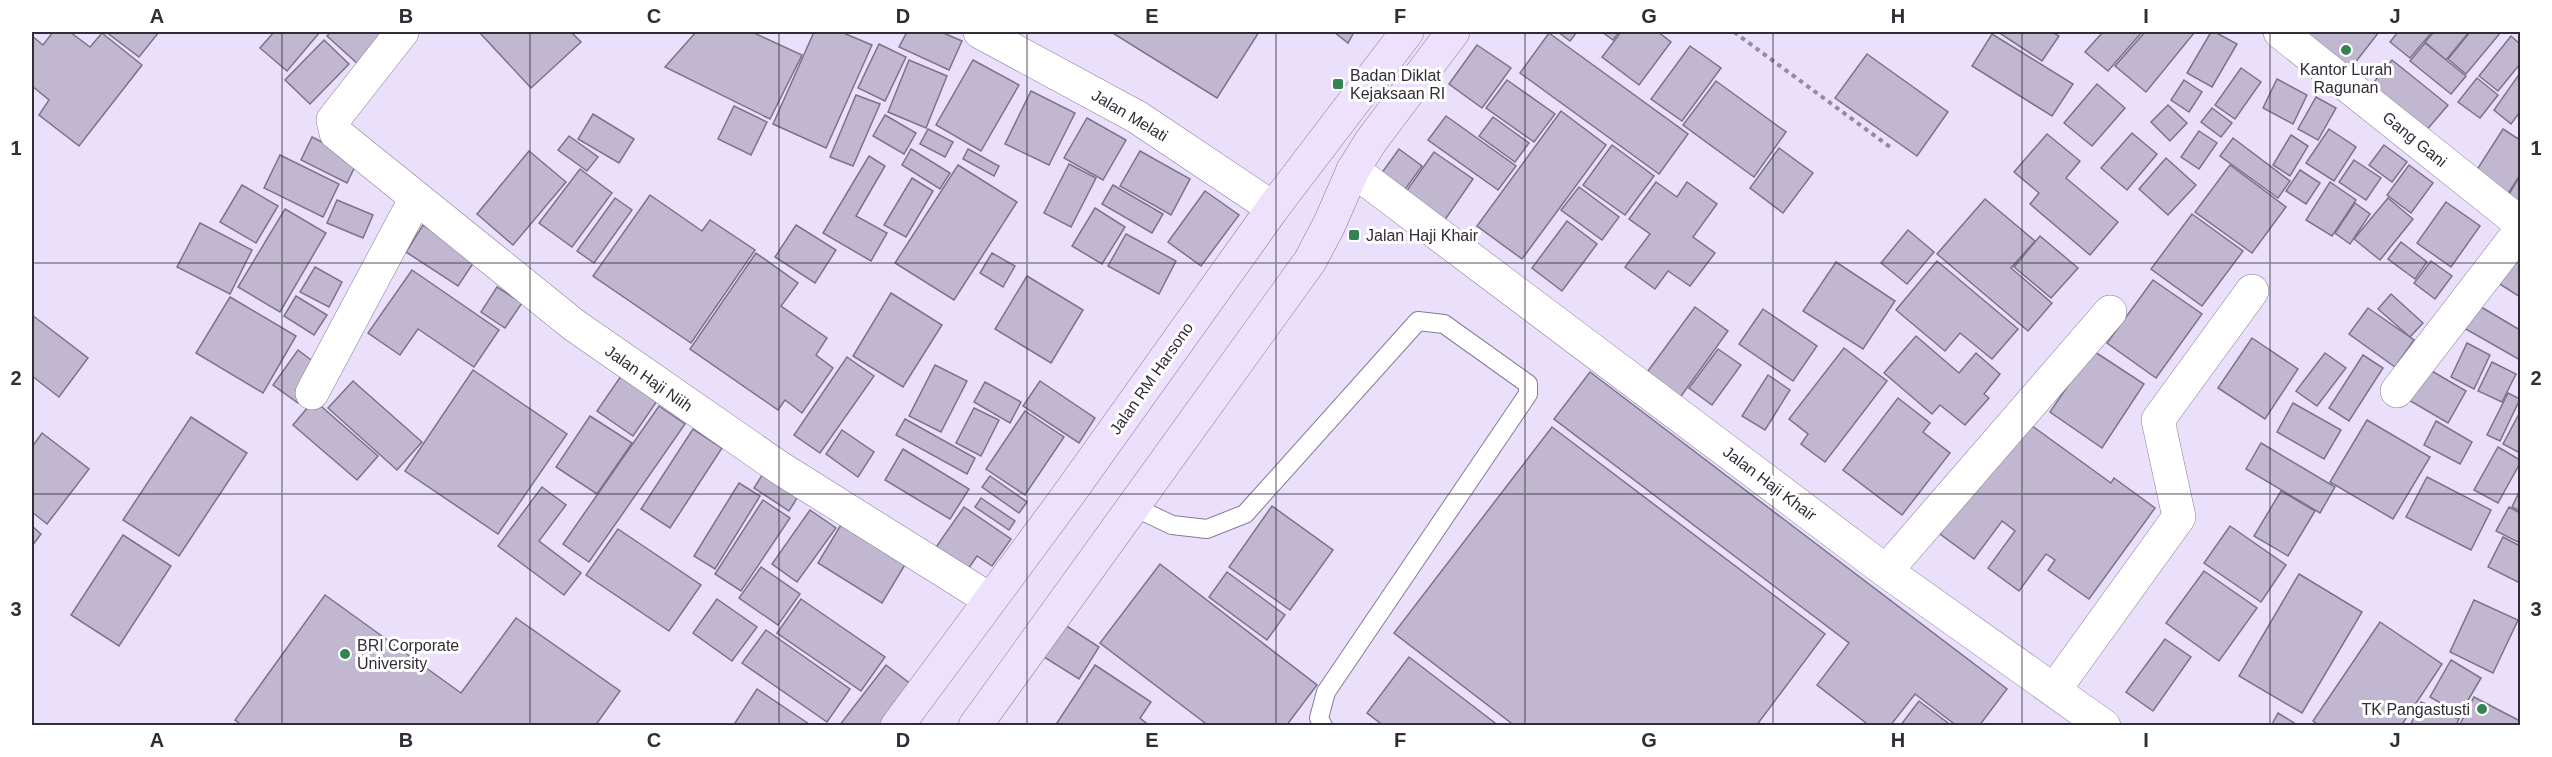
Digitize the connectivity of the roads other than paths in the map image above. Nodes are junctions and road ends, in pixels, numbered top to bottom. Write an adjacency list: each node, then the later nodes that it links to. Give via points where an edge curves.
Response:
1 (402, 32): 7 (street, Jalan Haji Niih, via 332,126)
2 (980, 32): 8 (street, Jalan Melati, via 1137,117)
3 (1407, 32): 8 (main road, Jalan RM Harsono)
4 (1453, 32): 6 (main road)
5 (2280, 32): 9 (street, Gang Gani)
6 (1353, 170): 15 (main road, via 1310,261); 16 (street, Jalan Haji Khair)
7 (416, 198): 14 (street); 17 (street, Jalan Haji Niih, via 574,325 780,468)
8 (1273, 207): 17 (main road, Jalan RM Harsono, via 1070,493)
9 (2520, 223)
10 (2520, 231): 13 (street)
11 (2252, 291): 18 (street, via 2158,420 2179,517)
12 (2110, 312): 16 (street)
13 (2397, 391)
14 (312, 393)
15 (1132, 506): 20 (main road); 21 (lane, via 1172,525 1207,529 1245,514 1418,321 1444,324 1528,384 1528,394 1326,692 1319,718)
16 (1886, 570): 18 (street, Jalan Haji Khair)
17 (989, 599): 19 (main road, Jalan RM Harsono)
18 (2055, 689): 22 (street, Jalan Haji Khair)
19 (897, 726)
20 (975, 726)
21 (1323, 726)
22 (2104, 726)

